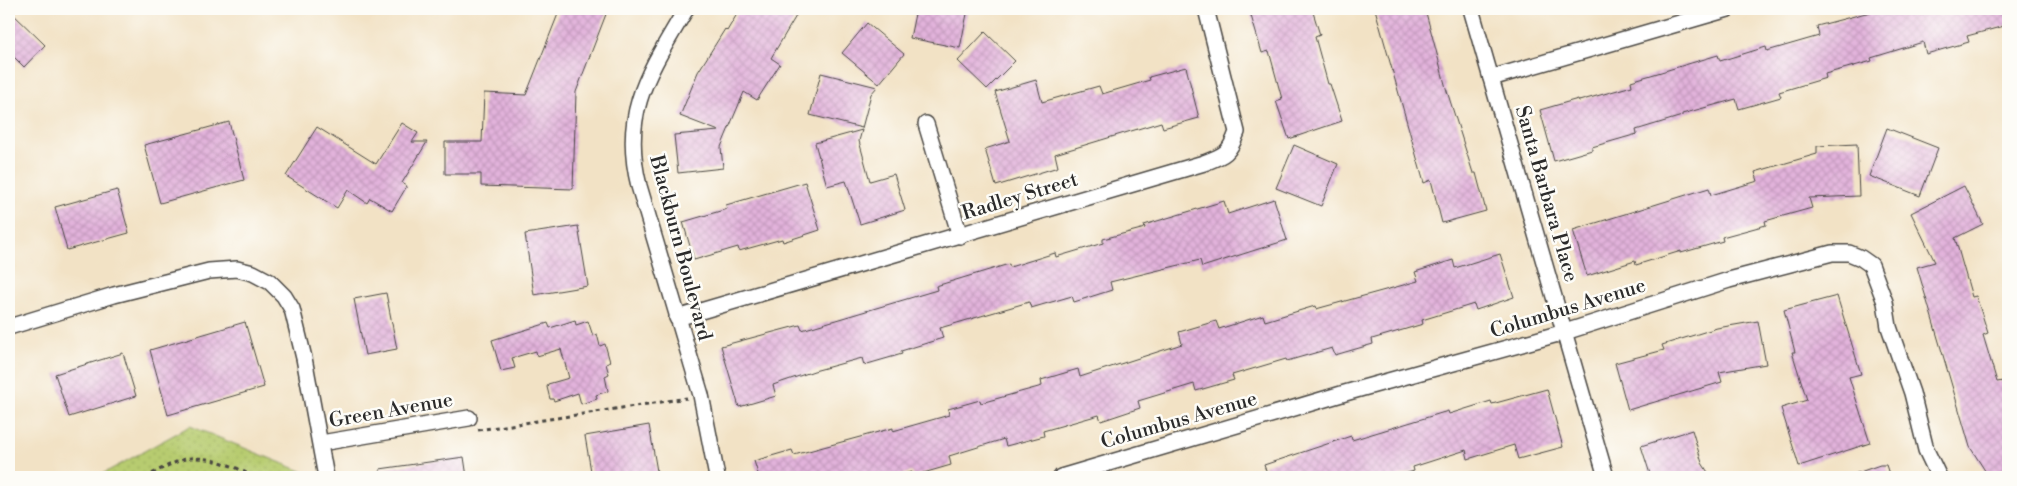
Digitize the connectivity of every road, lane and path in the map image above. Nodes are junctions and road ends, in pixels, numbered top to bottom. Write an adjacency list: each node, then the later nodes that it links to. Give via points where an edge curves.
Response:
1 (686, 9): 8 (street, Blackburn Boulevard, via 644,83 633,133 635,168)
2 (1206, 9): 7 (street, Radley Street, via 1237,132 1227,154)
3 (1471, 9): 5 (street, Santa Barbara Place)
4 (1728, 9): 5 (street)
5 (1492, 78): 10 (street, Santa Barbara Place)
6 (926, 124): 7 (street)
7 (960, 236): 8 (street, Radley Street)
8 (677, 318): 17 (street, Blackburn Boulevard, via 700,395)
9 (9, 327): 13 (street, via 114,295 210,271 237,269 253,273 270,282 292,309)
10 (1565, 332): 18 (street, Columbus Avenue); 19 (street, Santa Barbara Place); 20 (street, Columbus Avenue, via 1729,280 1832,253 1849,253 1871,266 1885,302 1889,327 1912,394 1926,450)
11 (687, 398): 12 (path)
12 (470, 425): 13 (street, Green Avenue)
13 (321, 443): 16 (street)
14 (145, 477): 15 (path, via 186,458 222,463)
15 (252, 477)
16 (326, 477)
17 (718, 477)
18 (1061, 477)
19 (1606, 477)
20 (1939, 477)

